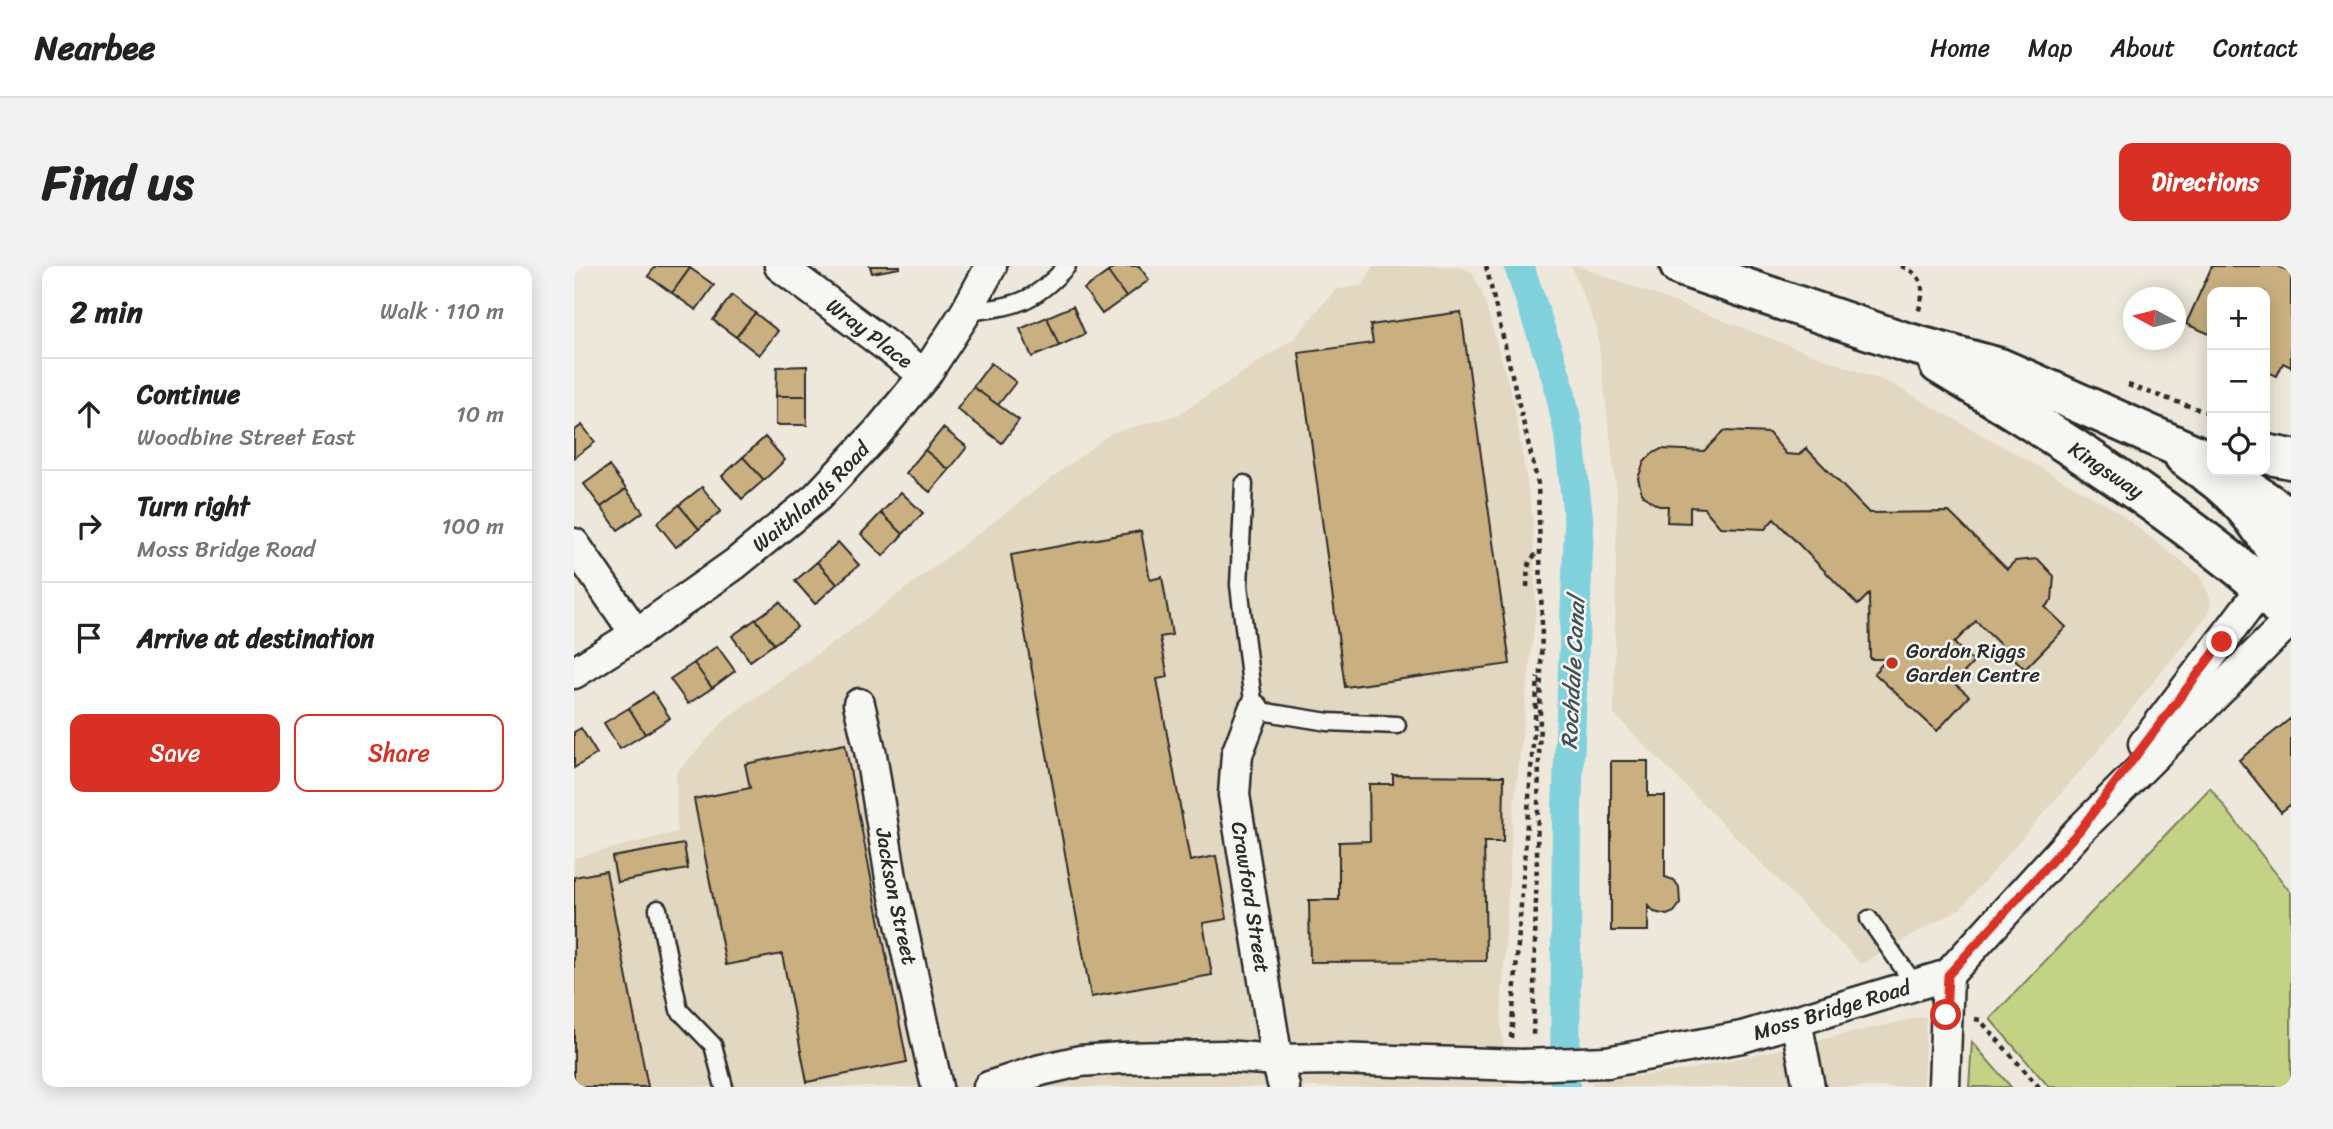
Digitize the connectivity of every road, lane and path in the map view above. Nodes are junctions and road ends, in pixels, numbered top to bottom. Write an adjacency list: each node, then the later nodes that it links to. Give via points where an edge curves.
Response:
1 (780, 266): 10 (street, Wray Place)
2 (991, 266): 7 (street, Waithlands Road)
3 (1067, 266): 7 (lane, via 1037,295 1007,307)
4 (1486, 266): 20 (path, via 1538,484)
5 (1680, 266): 8 (main road, Kingsway)
6 (1901, 266): 8 (path, via 1913,271 1923,289)
7 (966, 312): 10 (street, Waithlands Road)
8 (1911, 328): 9 (main road, Kingsway); 21 (main road, Kingsway, via 2024,416 2194,531)
9 (2000, 368): 11 (main road, via 2105,392); 12 (main road, Kingsway)
10 (925, 375): 25 (street, Waithlands Road, via 817,497 735,564)
11 (2207, 435)
12 (2162, 440): 15 (main road, Kingsway); 21 (main road, via 2220,483 2242,506 2267,537)
13 (2270, 455): 14 (main road)
14 (2291, 459)
15 (2207, 462)
16 (2229, 476): 18 (main road)
17 (1244, 484): 28 (lane, via 1239,585)
18 (2291, 519)
19 (574, 544): 25 (street)
20 (1540, 552): 22 (path, via 1529,560); 24 (path)
21 (2278, 568): 23 (main road, Kingsway); 30 (street)
22 (1527, 587)
23 (2291, 620): 30 (street)
24 (1542, 624): 37 (path); 37 (path)
25 (636, 634): 26 (street, Waithlands Road)
26 (574, 673)
27 (859, 704): 40 (street, Jackson Street)
28 (1254, 710): 29 (lane, via 1328,722); 38 (street, Crawford Street, via 1237,754 1234,794)
29 (1397, 725)
30 (2079, 831): 33 (street)
31 (658, 909): 39 (lane, via 679,1010 713,1045)
32 (1869, 919): 34 (lane)
33 (1948, 975): 34 (street, Moss Bridge Road); 35 (street)
34 (1915, 985): 36 (street, Moss Bridge Road)
35 (1946, 1015): 43 (street); 44 (path, via 1980,1020)
36 (1796, 1021): 37 (street, Moss Bridge Road, bridge, via 1742,1037 1607,1062); 42 (street)
37 (1522, 1059): 38 (street, Moss Bridge Road, via 1332,1059)
38 (1281, 1074): 41 (street, Moss Bridge Road, via 1224,1056 1121,1058 1080,1061)
39 (724, 1087)
40 (937, 1087)
41 (989, 1087)
42 (1809, 1087)
43 (1944, 1087)
44 (2039, 1087)

